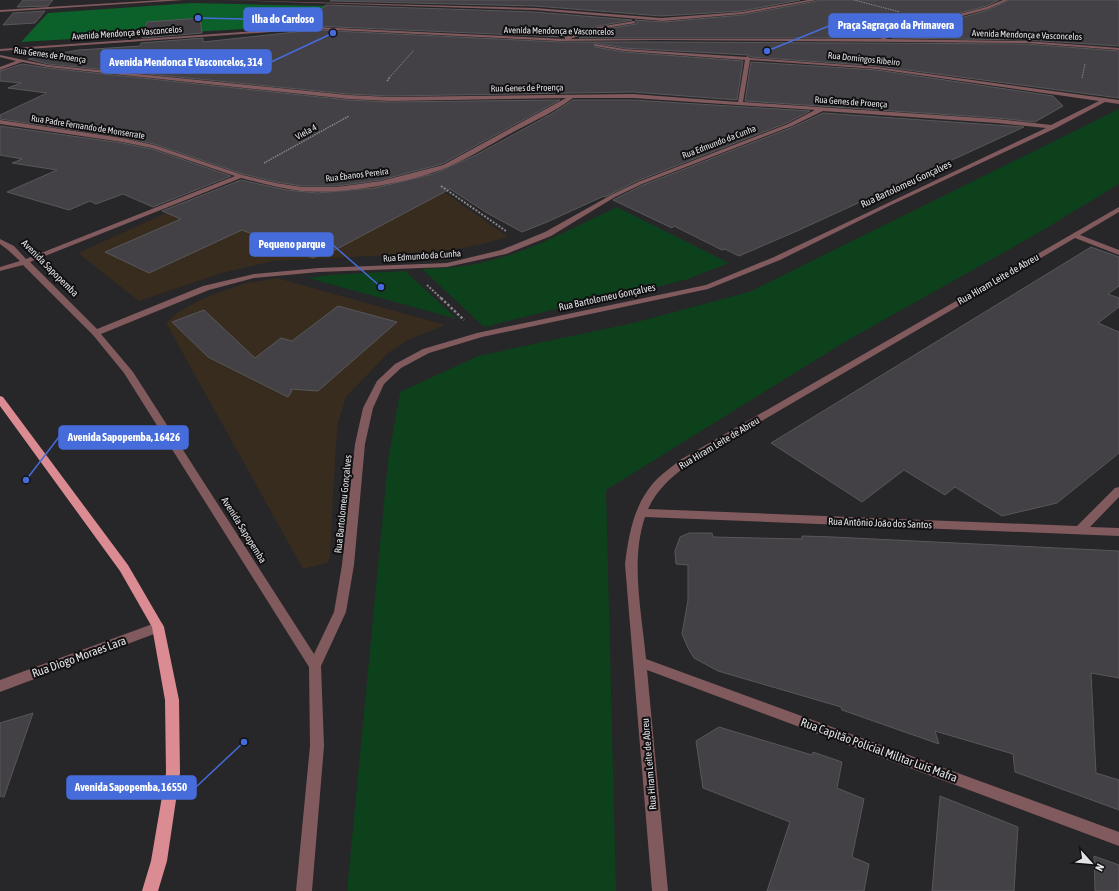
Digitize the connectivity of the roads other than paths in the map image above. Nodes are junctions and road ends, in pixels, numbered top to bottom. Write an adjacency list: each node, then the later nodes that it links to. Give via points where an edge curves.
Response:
1 (182, 0): 5 (street)
2 (224, 0): 6 (street, via 535,9)
3 (815, 0): 6 (street, via 742,13)
4 (1006, 0): 13 (street, via 987,8 897,32)
5 (0, 11)
6 (663, 20): 7 (street); 11 (street, via 607,26)
7 (642, 25)
8 (635, 27): 9 (street)
9 (621, 30)
10 (605, 34): 12 (street)
11 (560, 40): 12 (street, Avenida Mendonça e Vasconcelos); 14 (street, Rua Domingos Ribeiro); 16 (street, Avenida Mendonça e Vasconcelos, via 314,28)
12 (594, 40): 13 (street, Avenida Mendonça e Vasconcelos); 14 (street, Rua Domingos Ribeiro)
13 (880, 40): 15 (street, Avenida Mendonça e Vasconcelos, via 1026,42)
14 (607, 46): 18 (street, Rua Domingos Ribeiro, via 624,50)
15 (1119, 49)
16 (0, 50)
17 (0, 56): 19 (street, Rua Genes de Proença)
18 (748, 57): 22 (street, Rua Domingos Ribeiro, via 877,68); 24 (street)
19 (21, 61): 20 (street); 21 (street, Rua Genes de Proença, via 313,94 373,98)
20 (0, 69)
21 (573, 97): 24 (street, Rua Genes de Proença, via 633,96); 28 (street, Rua Ébanos Pereira, via 475,151 445,166 423,173 337,189 302,189)
22 (1104, 100): 23 (street, Rua Domingos Ribeiro); 27 (street, Rua Bartolomeu Gonçalves)
23 (1119, 102)
24 (740, 104): 25 (street, Rua Genes de Proença)
25 (822, 108): 27 (street, Rua Genes de Proença); 35 (street, Rua Edmundo da Cunha, via 790,125 640,183 548,234 503,252 447,265 319,270 254,276 206,288)
26 (0, 122): 28 (street, Rua Padre Fernando de Monserrate, via 128,141)
27 (1055, 127): 43 (street, Rua Bartolomeu Gonçalves, via 888,204 779,258 708,287 480,335 426,351 398,366 380,383 368,408 360,444 348,565 340,612)
28 (241, 176): 33 (street)
29 (1119, 209): 30 (street, Rua Hiram Leite de Abreu)
30 (1074, 235): 32 (street); 38 (street, Rua Hiram Leite de Abreu, via 684,462 660,481)
31 (0, 241): 33 (street, Avenida Sapopemba)
32 (1119, 253)
33 (24, 262): 34 (street); 35 (street, Avenida Sapopemba)
34 (0, 269)
35 (96, 333): 43 (street, Avenida Sapopemba, via 128,372 152,408)
36 (0, 399): 41 (main road, via 124,568)
37 (1119, 491): 39 (street)
38 (640, 513): 39 (street, Rua Antônio João dos Santos); 42 (street, Rua Hiram Leite de Abreu, via 634,532 631,564)
39 (1079, 531): 40 (street, Rua Antônio João dos Santos)
40 (1119, 532)
41 (158, 627): 44 (street, Rua Diogo Moraes Lara); 46 (main road, via 172,700 173,773 159,862)
42 (639, 662): 45 (street, Rua Capitão Policial Militar Luis Mafra); 48 (street, Rua Hiram Leite de Abreu)
43 (316, 666): 47 (street, via 317,746)
44 (0, 686)
45 (1119, 839)
46 (150, 891)
47 (304, 891)
48 (660, 891)

